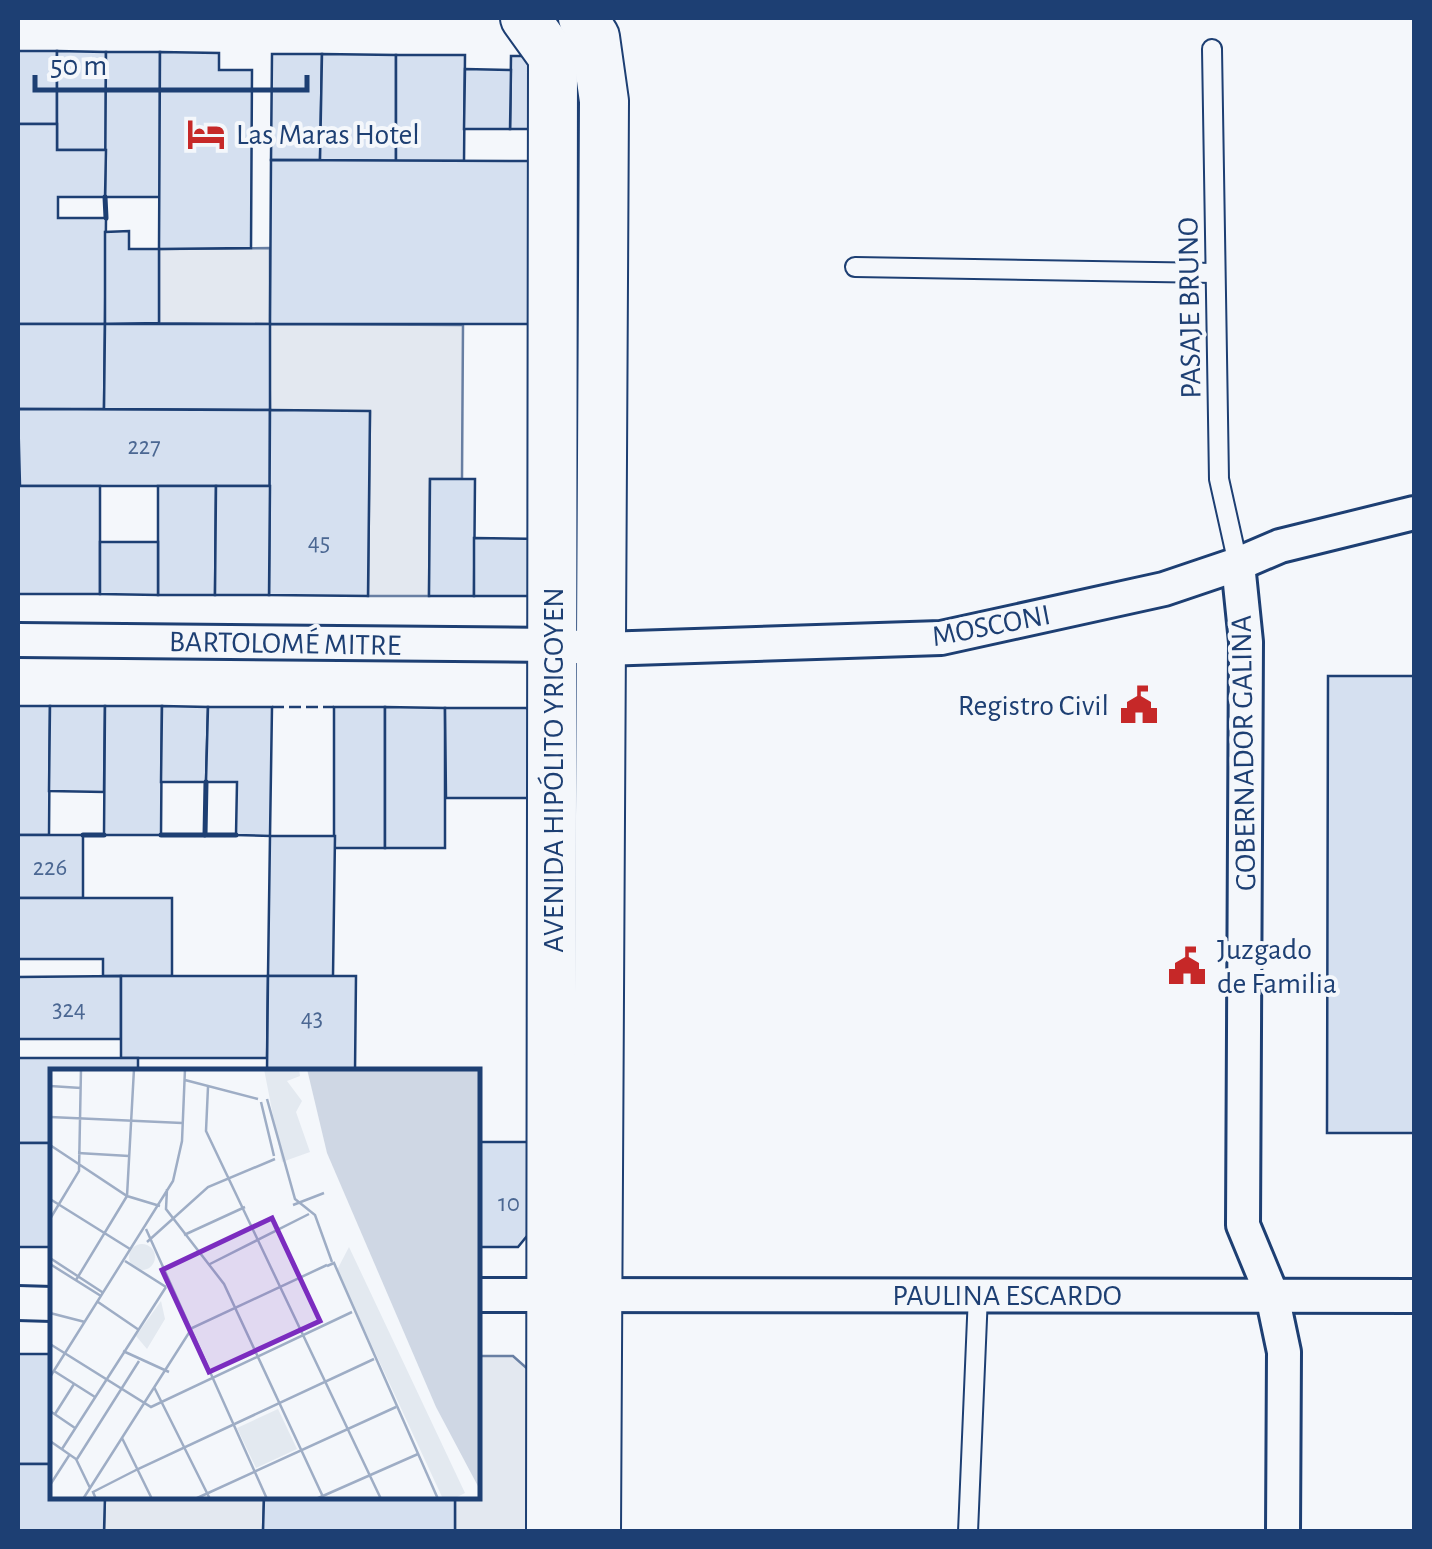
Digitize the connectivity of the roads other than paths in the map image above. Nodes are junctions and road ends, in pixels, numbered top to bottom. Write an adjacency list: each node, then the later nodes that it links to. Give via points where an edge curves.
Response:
1 (525, 18): 9 (main road, AVENIDA HIPÓLITO YRIGOYEN, via 553,57)
2 (583, 18): 10 (main road, AVENIDA HIPÓLITO YRIGOYEN, via 596,37 604,100)
3 (1212, 49): 5 (lane, PASAJE BRUNO)
4 (856, 267): 5 (lane)
5 (1215, 273): 7 (lane, PASAJE BRUNO, via 1219,478)
6 (1414, 514): 7 (street, MOSCONI, via 1280,546)
7 (1238, 564): 10 (street, MOSCONI, via 1164,589 942,638); 15 (street, GOBERNADOR GALINA, via 1246,642 1243,1225)
8 (18, 640): 9 (street, BARTOLOMÉ MITRE)
9 (553, 646): 10 (street, MOSCONI); 11 (main road, AVENIDA HIPÓLITO YRIGOYEN)
10 (602, 649): 12 (main road, AVENIDA HIPÓLITO YRIGOYEN)
11 (552, 1293): 12 (street, PAULINA ESCARDO); 13 (street, PAULINA ESCARDO); 19 (main road, AVENIDA HIPÓLITO YRIGOYEN)
12 (599, 1294): 14 (street, PAULINA ESCARDO); 20 (main road, AVENIDA HIPÓLITO YRIGOYEN)
13 (480, 1295)
14 (978, 1295): 15 (street, PAULINA ESCARDO); 21 (lane)
15 (1272, 1296): 16 (street, PAULINA ESCARDO); 22 (street, GOBERNADOR GALINA, via 1284,1352)
16 (1414, 1296)
17 (18, 1304): 18 (street)
18 (50, 1304)
19 (551, 1532)
20 (596, 1532)
21 (968, 1532)
22 (1283, 1532)

